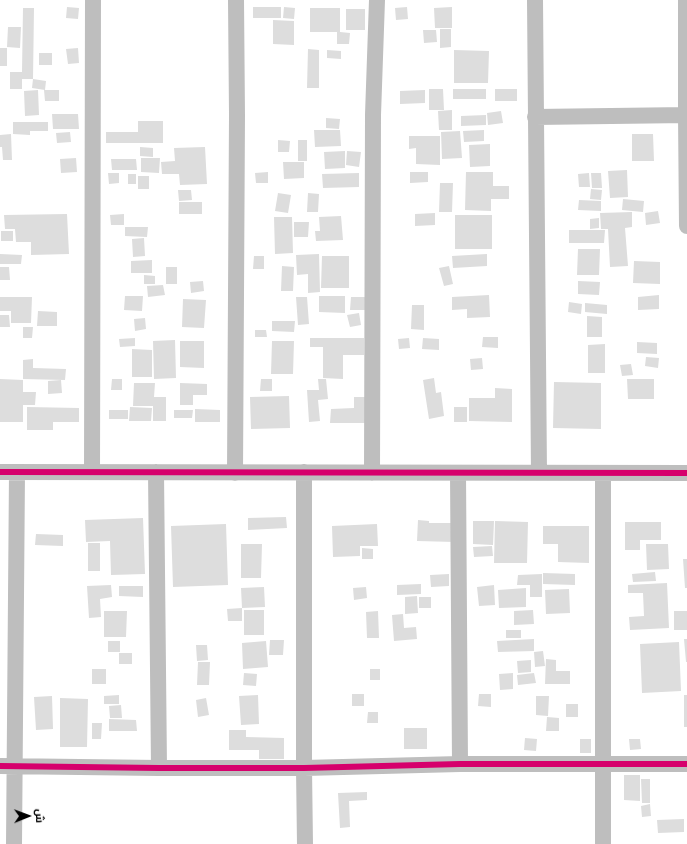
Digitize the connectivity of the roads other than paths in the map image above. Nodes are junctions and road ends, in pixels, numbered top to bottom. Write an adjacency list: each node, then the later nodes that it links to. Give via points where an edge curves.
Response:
1 (93, 0): 11 (street)
2 (236, 0): 14 (street)
3 (377, 0): 15 (street, via 373,123)
4 (535, 0): 7 (street)
5 (686, 0): 6 (street)
6 (686, 115): 7 (street); 8 (street)
7 (535, 117): 17 (street)
8 (687, 226)
9 (0, 472): 10 (street)
10 (17, 472): 11 (street); 23 (street)
11 (92, 472): 12 (street)
12 (156, 472): 14 (street); 24 (street)
13 (304, 472): 14 (street); 15 (street); 25 (street)
14 (235, 473)
15 (372, 473): 16 (street)
16 (458, 473): 17 (street); 20 (street)
17 (539, 473): 18 (street)
18 (603, 473): 19 (street); 21 (street)
19 (687, 473)
20 (460, 764): 21 (street); 25 (street)
21 (603, 764): 22 (street); 28 (street)
22 (687, 764)
23 (7, 766): 24 (street); 26 (street)
24 (159, 768): 25 (street)
25 (304, 768): 27 (street)
26 (14, 844)
27 (305, 844)
28 (603, 844)

